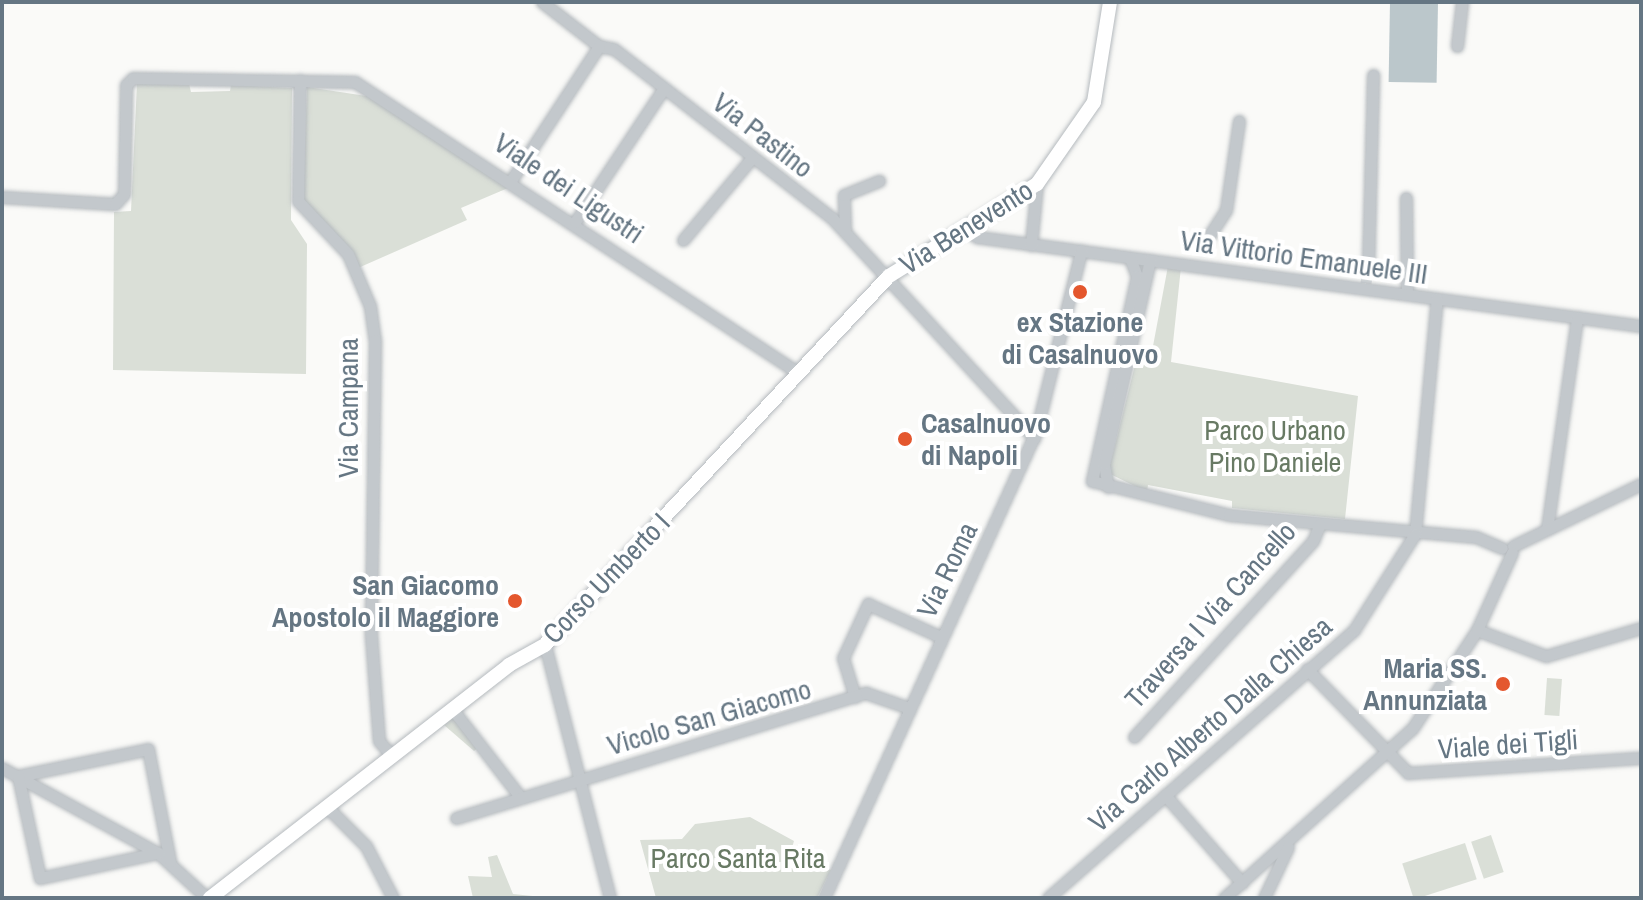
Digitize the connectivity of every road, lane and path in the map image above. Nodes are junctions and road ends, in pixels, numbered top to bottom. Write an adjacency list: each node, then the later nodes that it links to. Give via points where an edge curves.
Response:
1 (542, 2): 4 (street, Via Pastino)
2 (1110, 2): 13 (main road, Via Benevento, via 1094,102)
3 (1462, 2): 5 (street)
4 (599, 46): 8 (street, Via Pastino, via 614,49); 11 (street)
5 (1457, 46)
6 (1373, 75): 25 (street)
7 (300, 80): 11 (street, Viale dei Ligustri, via 372,88); 14 (street, Viale dei Ligustri, via 133,78 126,85 124,194 115,204); 49 (street, Via Campana, via 298,201 348,254 370,306 375,340 371,635 379,741)
8 (664, 88): 10 (street, Via Pastino); 16 (street)
9 (1239, 121): 21 (street, via 1226,210)
10 (751, 159): 18 (street, Via Pastino); 19 (street)
11 (512, 179): 16 (street, Viale dei Ligustri)
12 (879, 181): 18 (street, via 844,195)
13 (1037, 184): 17 (main road, Via Benevento); 20 (street)
14 (2, 197)
15 (1406, 198): 27 (street)
16 (575, 222): 31 (street, Viale dei Ligustri)
17 (963, 228): 20 (street, Via Vittorio Emanuele III, via 977,237); 26 (main road, Via Benevento)
18 (845, 231): 26 (street, Via Pastino)
19 (683, 240)
20 (1031, 245): 22 (street, Via Vittorio Emanuele III)
21 (1202, 247)
22 (1081, 251): 23 (street, Via Vittorio Emanuele III); 32 (street, Via Roma)
23 (1130, 258): 24 (street, Via Vittorio Emanuele III); 34 (street, via 1137,276 1090,470 1092,481)
24 (1150, 260): 27 (street, Via Vittorio Emanuele III); 34 (street, via 1104,464)
25 (1368, 269)
26 (889, 276): 31 (main road, Corso Umberto I); 32 (street)
27 (1407, 293): 28 (street, Via Vittorio Emanuele III)
28 (1437, 299): 29 (street, Via Vittorio Emanuele III); 37 (street)
29 (1577, 317): 30 (street, Via Vittorio Emanuele III); 36 (street)
30 (1641, 326)
31 (797, 372): 42 (main road, Corso Umberto I)
32 (1034, 438): 41 (street, Via Roma)
33 (1641, 484): 36 (street)
34 (1108, 487): 35 (street, via 1229,515)
35 (1320, 524): 37 (street); 47 (street, Traversa I Via Cancello, via 1313,541)
36 (1547, 529): 38 (street)
37 (1415, 534): 38 (street, via 1476,537); 43 (street, Via Carlo Alberto Dalla Chiesa, via 1354,630)
38 (1509, 549): 40 (street)
39 (1641, 628): 40 (street, via 1546,656)
40 (1477, 630): 48 (street, via 1441,691)
41 (941, 637): 44 (street, via 868,604 843,658); 45 (street, Via Roma)
42 (545, 645): 46 (main road, Corso Umberto I); 53 (street)
43 (1307, 669): 48 (street, Viale dei Tigli); 54 (street, Via Carlo Alberto Dalla Chiesa)
44 (855, 697): 45 (street, Vicolo San Giacomo, via 874,692); 53 (street, Vicolo San Giacomo)
45 (909, 708): 67 (street, Via Roma)
46 (453, 710): 49 (main road, Corso Umberto I); 55 (street)
47 (1134, 737)
48 (1384, 754): 50 (street, Viale dei Tigli, via 1408,773 1431,775); 58 (street)
49 (392, 756): 56 (main road, Corso Umberto I)
50 (1641, 758)
51 (2, 768): 52 (street)
52 (18, 776): 59 (street); 59 (street, via 40,878); 60 (street, via 148,749)
53 (580, 780): 55 (street, Vicolo San Giacomo); 66 (street)
54 (1165, 795): 63 (street); 68 (street, Via Carlo Alberto Dalla Chiesa)
55 (521, 798): 57 (street, Vicolo San Giacomo)
56 (327, 807): 64 (main road, Corso Umberto I); 65 (street, via 366,846)
57 (456, 818)
58 (1292, 839): 61 (street); 62 (street)
59 (158, 853): 60 (street)
60 (170, 861): 64 (street)
61 (1258, 869): 62 (street); 63 (street)
62 (1271, 881): 71 (street)
63 (1242, 883): 69 (street); 70 (street)
64 (209, 898)
65 (393, 898)
66 (610, 898)
67 (824, 898)
68 (1048, 898)
69 (1224, 898)
70 (1245, 898)
71 (1264, 898)

